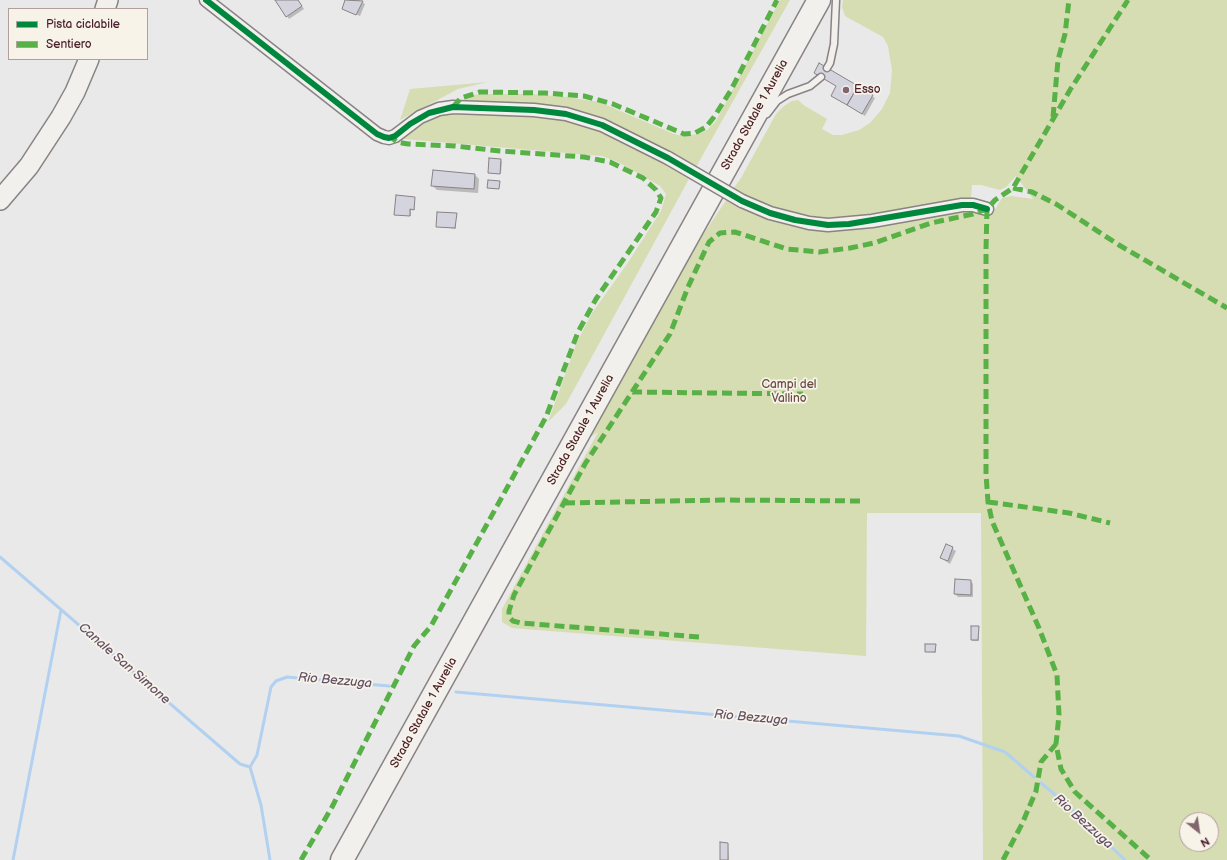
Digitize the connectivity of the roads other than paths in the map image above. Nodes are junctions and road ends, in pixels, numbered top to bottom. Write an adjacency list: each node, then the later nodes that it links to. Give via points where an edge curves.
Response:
1 (206, 0): 12 (street, bridge, via 384,137 395,136 420,117 439,109 454,107 534,110 566,114 602,124 668,158 742,201 770,213 809,223 828,225 872,221 962,205)
2 (804, 0): 13 (highway, Strada Statale 1 Aurelia)
3 (819, 0): 10 (highway, Strada Statale 1 Aurelia)
4 (836, 0): 6 (lane, via 834,44)
5 (89, 60): 11 (main road, via 61,117 29,166)
6 (827, 68)
7 (821, 77): 8 (lane, via 810,86 777,101)
8 (764, 120)
9 (741, 156): 10 (lane)
10 (722, 176): 14 (highway, Strada Statale 1 Aurelia)
11 (0, 200)
12 (987, 209)
13 (328, 860)
14 (342, 860)

